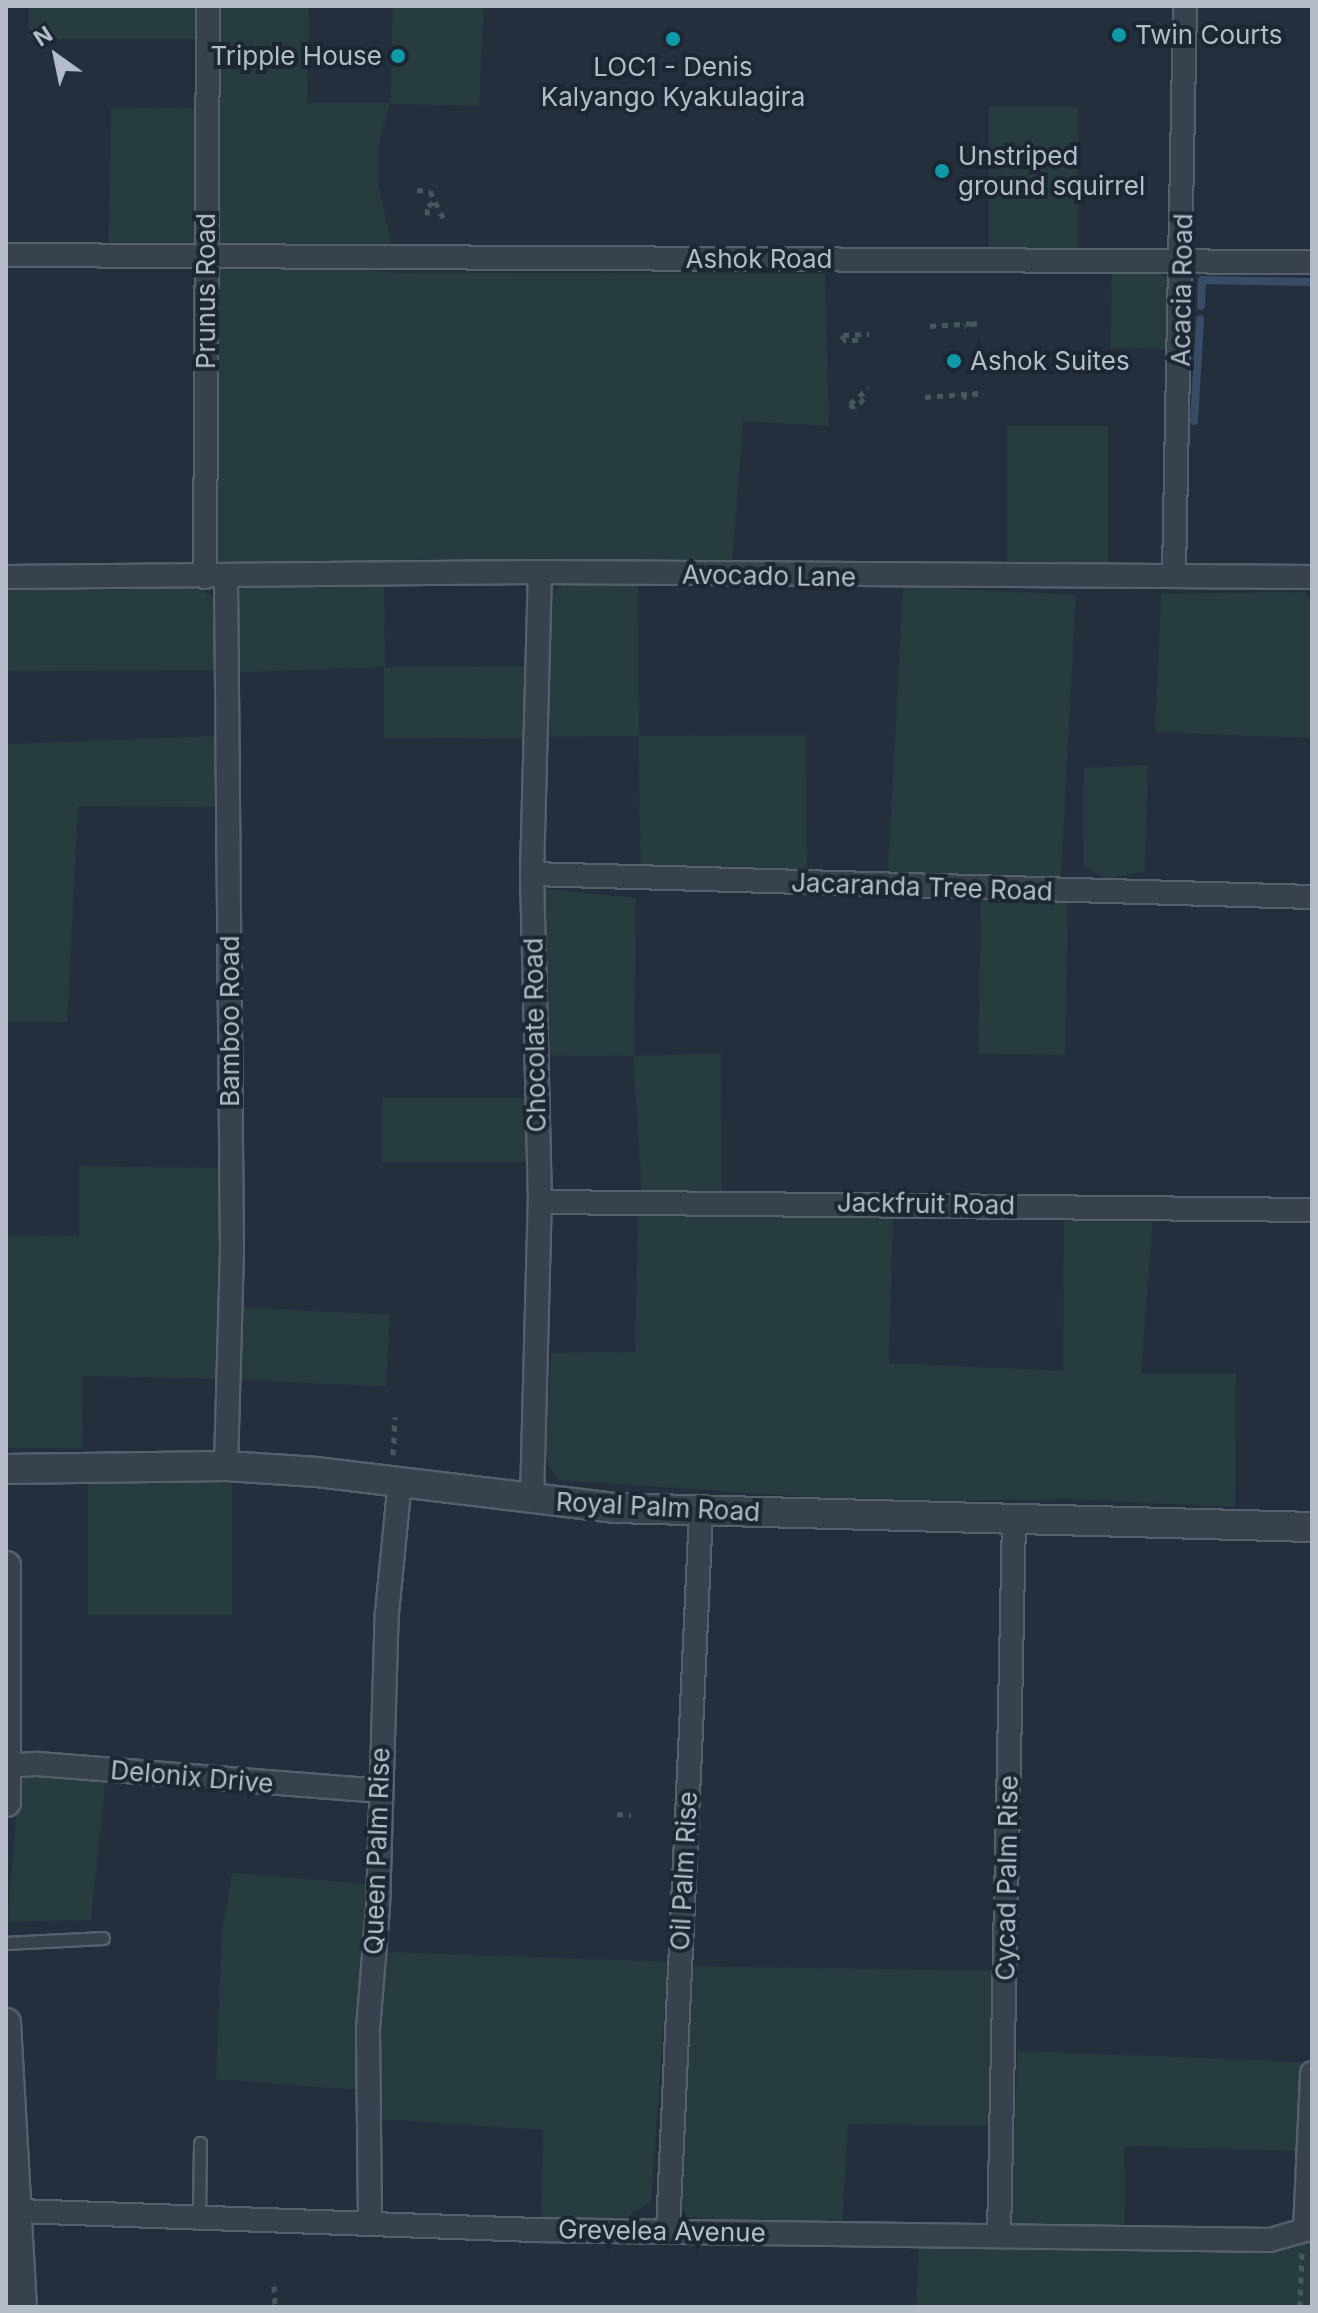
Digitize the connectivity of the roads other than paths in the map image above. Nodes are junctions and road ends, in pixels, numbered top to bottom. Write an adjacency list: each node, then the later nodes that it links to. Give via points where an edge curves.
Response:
1 (208, 6): 4 (street, Prunus Road)
2 (1185, 6): 5 (street, Acacia Road)
3 (6, 255): 4 (street, Ashok Road)
4 (206, 257): 5 (street, Ashok Road); 10 (street, Prunus Road)
5 (1183, 261): 6 (street, Ashok Road); 8 (street, Acacia Road)
6 (1312, 262)
7 (540, 572): 8 (street, Avocado Lane, via 897,578); 10 (street, Avocado Lane); 12 (street, Chocolate Road)
8 (1174, 573): 11 (street, Avocado Lane)
9 (6, 577): 10 (street, Avocado Lane)
10 (216, 577): 16 (street, Bamboo Road, via 232,1251)
11 (1312, 577)
12 (532, 874): 13 (street, Jacaranda Tree Road); 14 (street, Chocolate Road)
13 (1312, 897)
14 (540, 1202): 15 (street, Jackfruit Road); 19 (street, Chocolate Road)
15 (1312, 1210)
16 (226, 1466): 17 (street, Royal Palm Road); 18 (street, Royal Palm Road)
17 (6, 1469)
18 (396, 1481): 19 (street, Royal Palm Road); 25 (street, Queen Palm Rise)
19 (532, 1499): 20 (street, Royal Palm Road)
20 (701, 1512): 21 (street, Royal Palm Road); 37 (street, Oil Palm Rise)
21 (1014, 1520): 22 (street, Royal Palm Road); 38 (street, Cycad Palm Rise)
22 (1312, 1527)
23 (6, 1566): 24 (street)
24 (8, 1766): 25 (street, Delonix Drive, via 38,1764); 26 (street)
25 (378, 1791): 36 (street, Queen Palm Rise, via 378,1908 368,2029)
26 (6, 1802)
27 (103, 1938): 28 (lane)
28 (6, 1943)
29 (6, 2023): 31 (street)
30 (1312, 2073): 33 (street)
31 (9, 2089): 34 (street)
32 (200, 2143): 35 (lane)
33 (1312, 2145): 38 (street, Grevelea Avenue, via 1305,2230 1270,2240 1161,2243)
34 (19, 2211): 35 (street, Grevelea Avenue); 39 (street)
35 (199, 2215): 36 (street, Grevelea Avenue)
36 (370, 2222): 37 (street, Grevelea Avenue)
37 (668, 2230): 38 (street, Grevelea Avenue)
38 (999, 2235)
39 (16, 2295)

